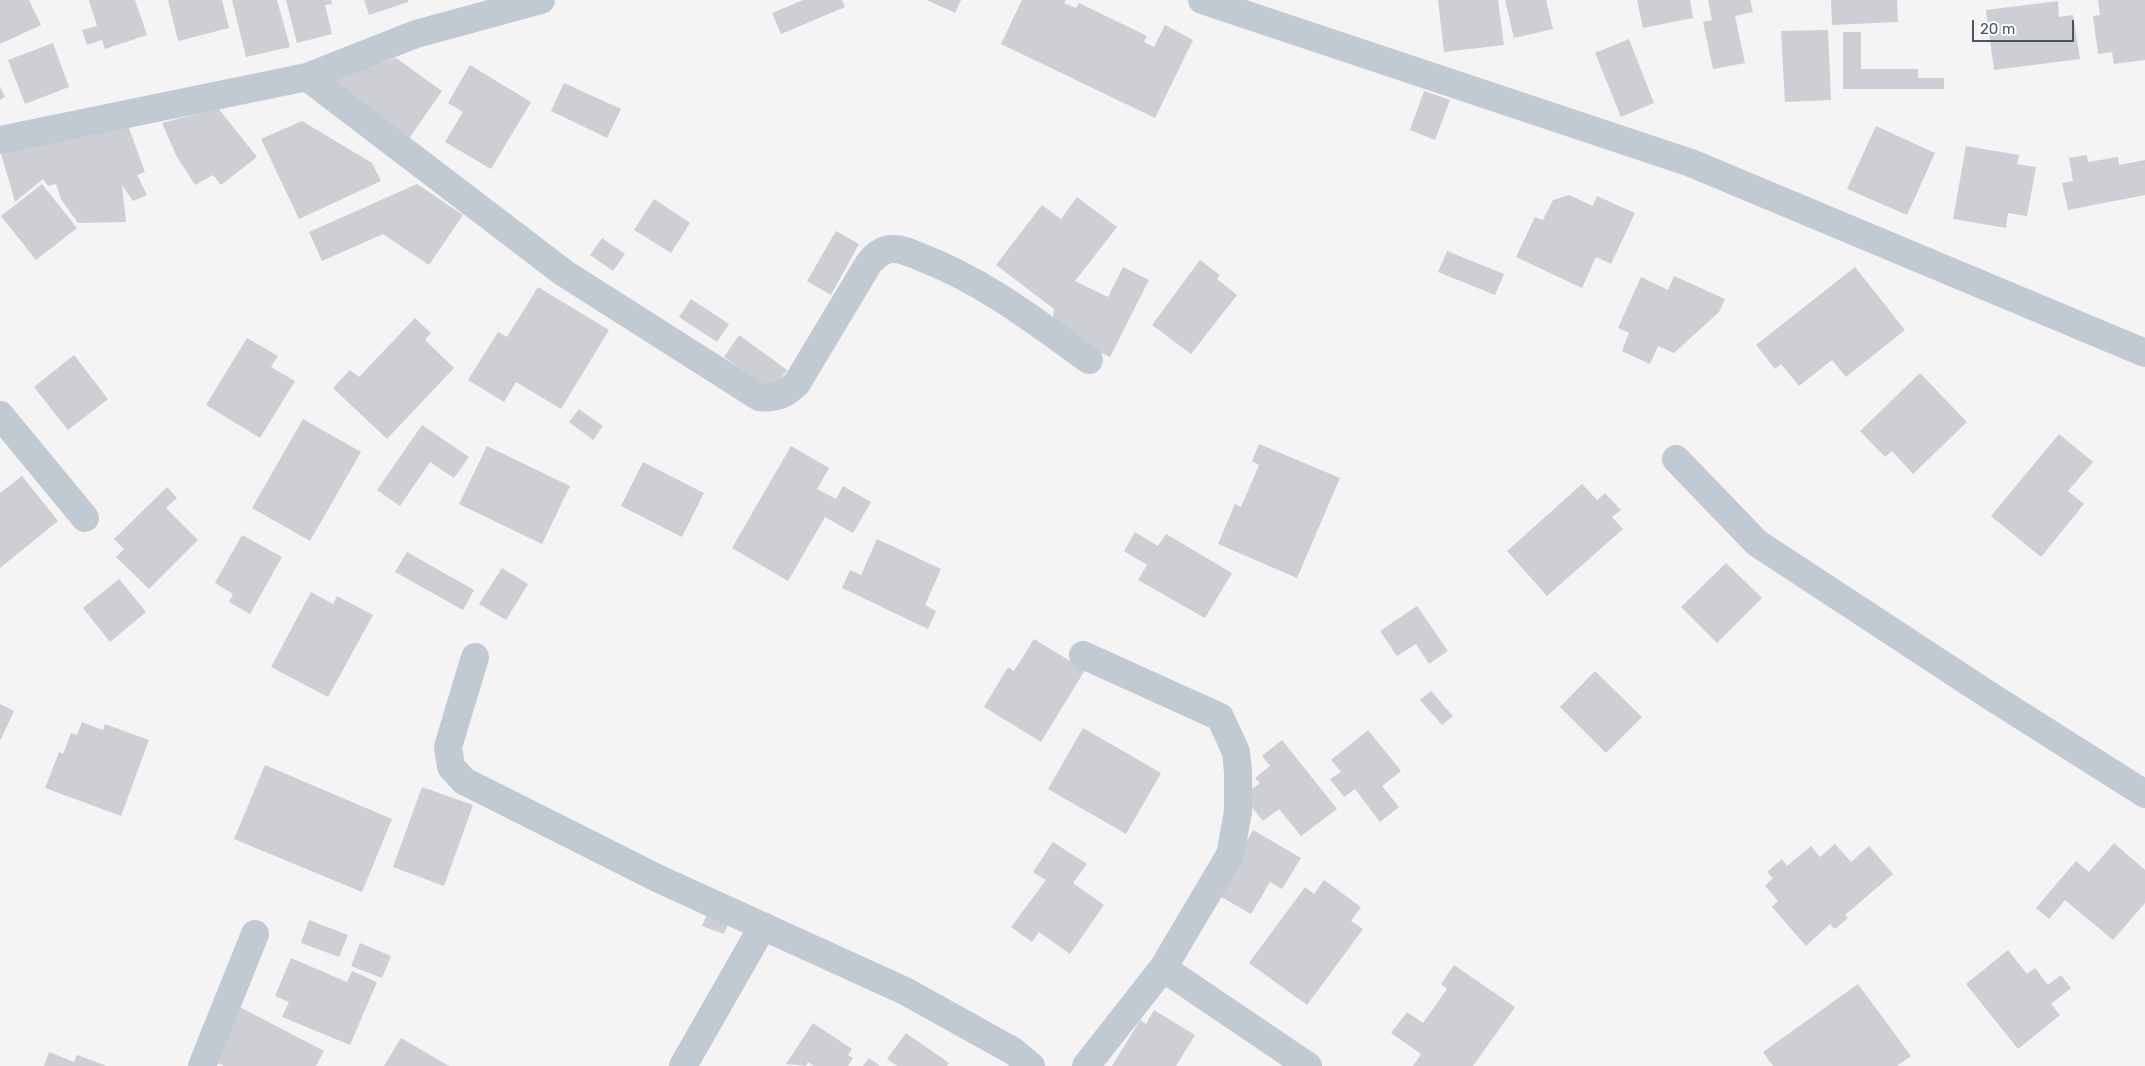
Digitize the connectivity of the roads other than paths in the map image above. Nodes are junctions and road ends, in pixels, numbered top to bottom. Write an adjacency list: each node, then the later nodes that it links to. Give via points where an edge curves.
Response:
1 (541, 0): 3 (street, via 416,34)
2 (1202, 0): 5 (street, via 1691,163)
3 (307, 77): 4 (street); 6 (street, via 564,273 759,397 774,398 798,383 869,263 878,253 890,249 904,250 986,287)
4 (0, 140)
5 (2145, 353)
6 (1089, 360)
7 (0, 415): 9 (street)
8 (1676, 459): 12 (street, via 1757,543)
9 (85, 518)
10 (1083, 655): 15 (street, via 1220,717 1236,752 1238,812 1230,855)
11 (475, 657): 13 (street, via 448,747 451,767 464,781 659,879)
12 (2145, 794)
13 (763, 926): 17 (street); 18 (street, via 905,991 1012,1051)
14 (255, 934): 16 (street)
15 (1163, 968): 19 (street); 20 (street)
16 (202, 1066)
17 (682, 1066)
18 (1030, 1066)
19 (1086, 1066)
20 (1308, 1066)

